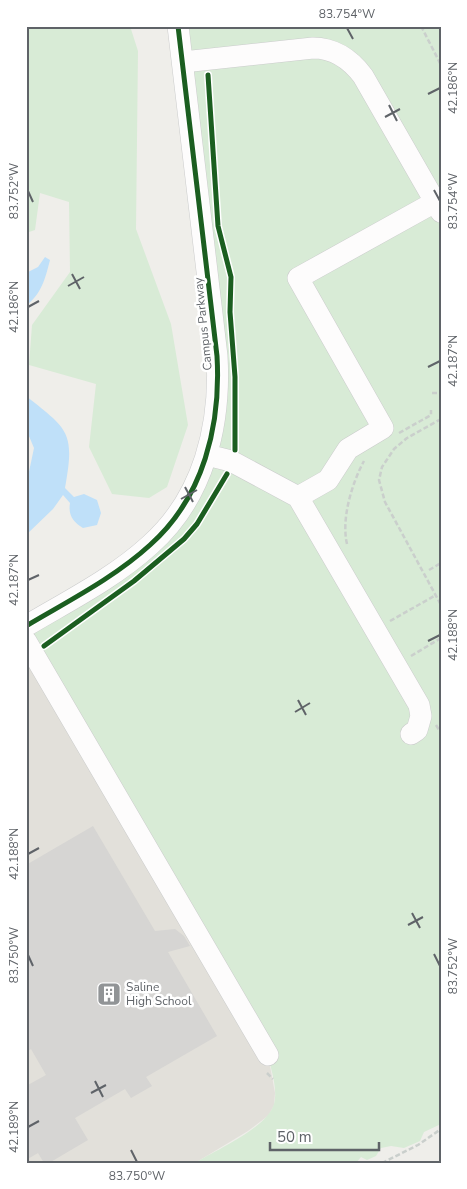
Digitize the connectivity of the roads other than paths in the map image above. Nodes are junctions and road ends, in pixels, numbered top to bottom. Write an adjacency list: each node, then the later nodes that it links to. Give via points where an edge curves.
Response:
1 (178, 26): 2 (street, Campus Parkway)
2 (183, 62): 3 (street, via 313,48 339,54 363,76); 4 (street, Campus Parkway, via 218,363 218,402)
3 (435, 195): 5 (street, via 298,278 383,428 348,449 328,480)
4 (208, 455): 5 (street, via 231,461); 6 (street, Campus Parkway, via 187,499 152,543 113,574)
5 (298, 497): 8 (street, via 419,705 421,716 417,730)
6 (26, 626)
7 (26, 641): 9 (street)
8 (411, 734)
9 (268, 1055)

